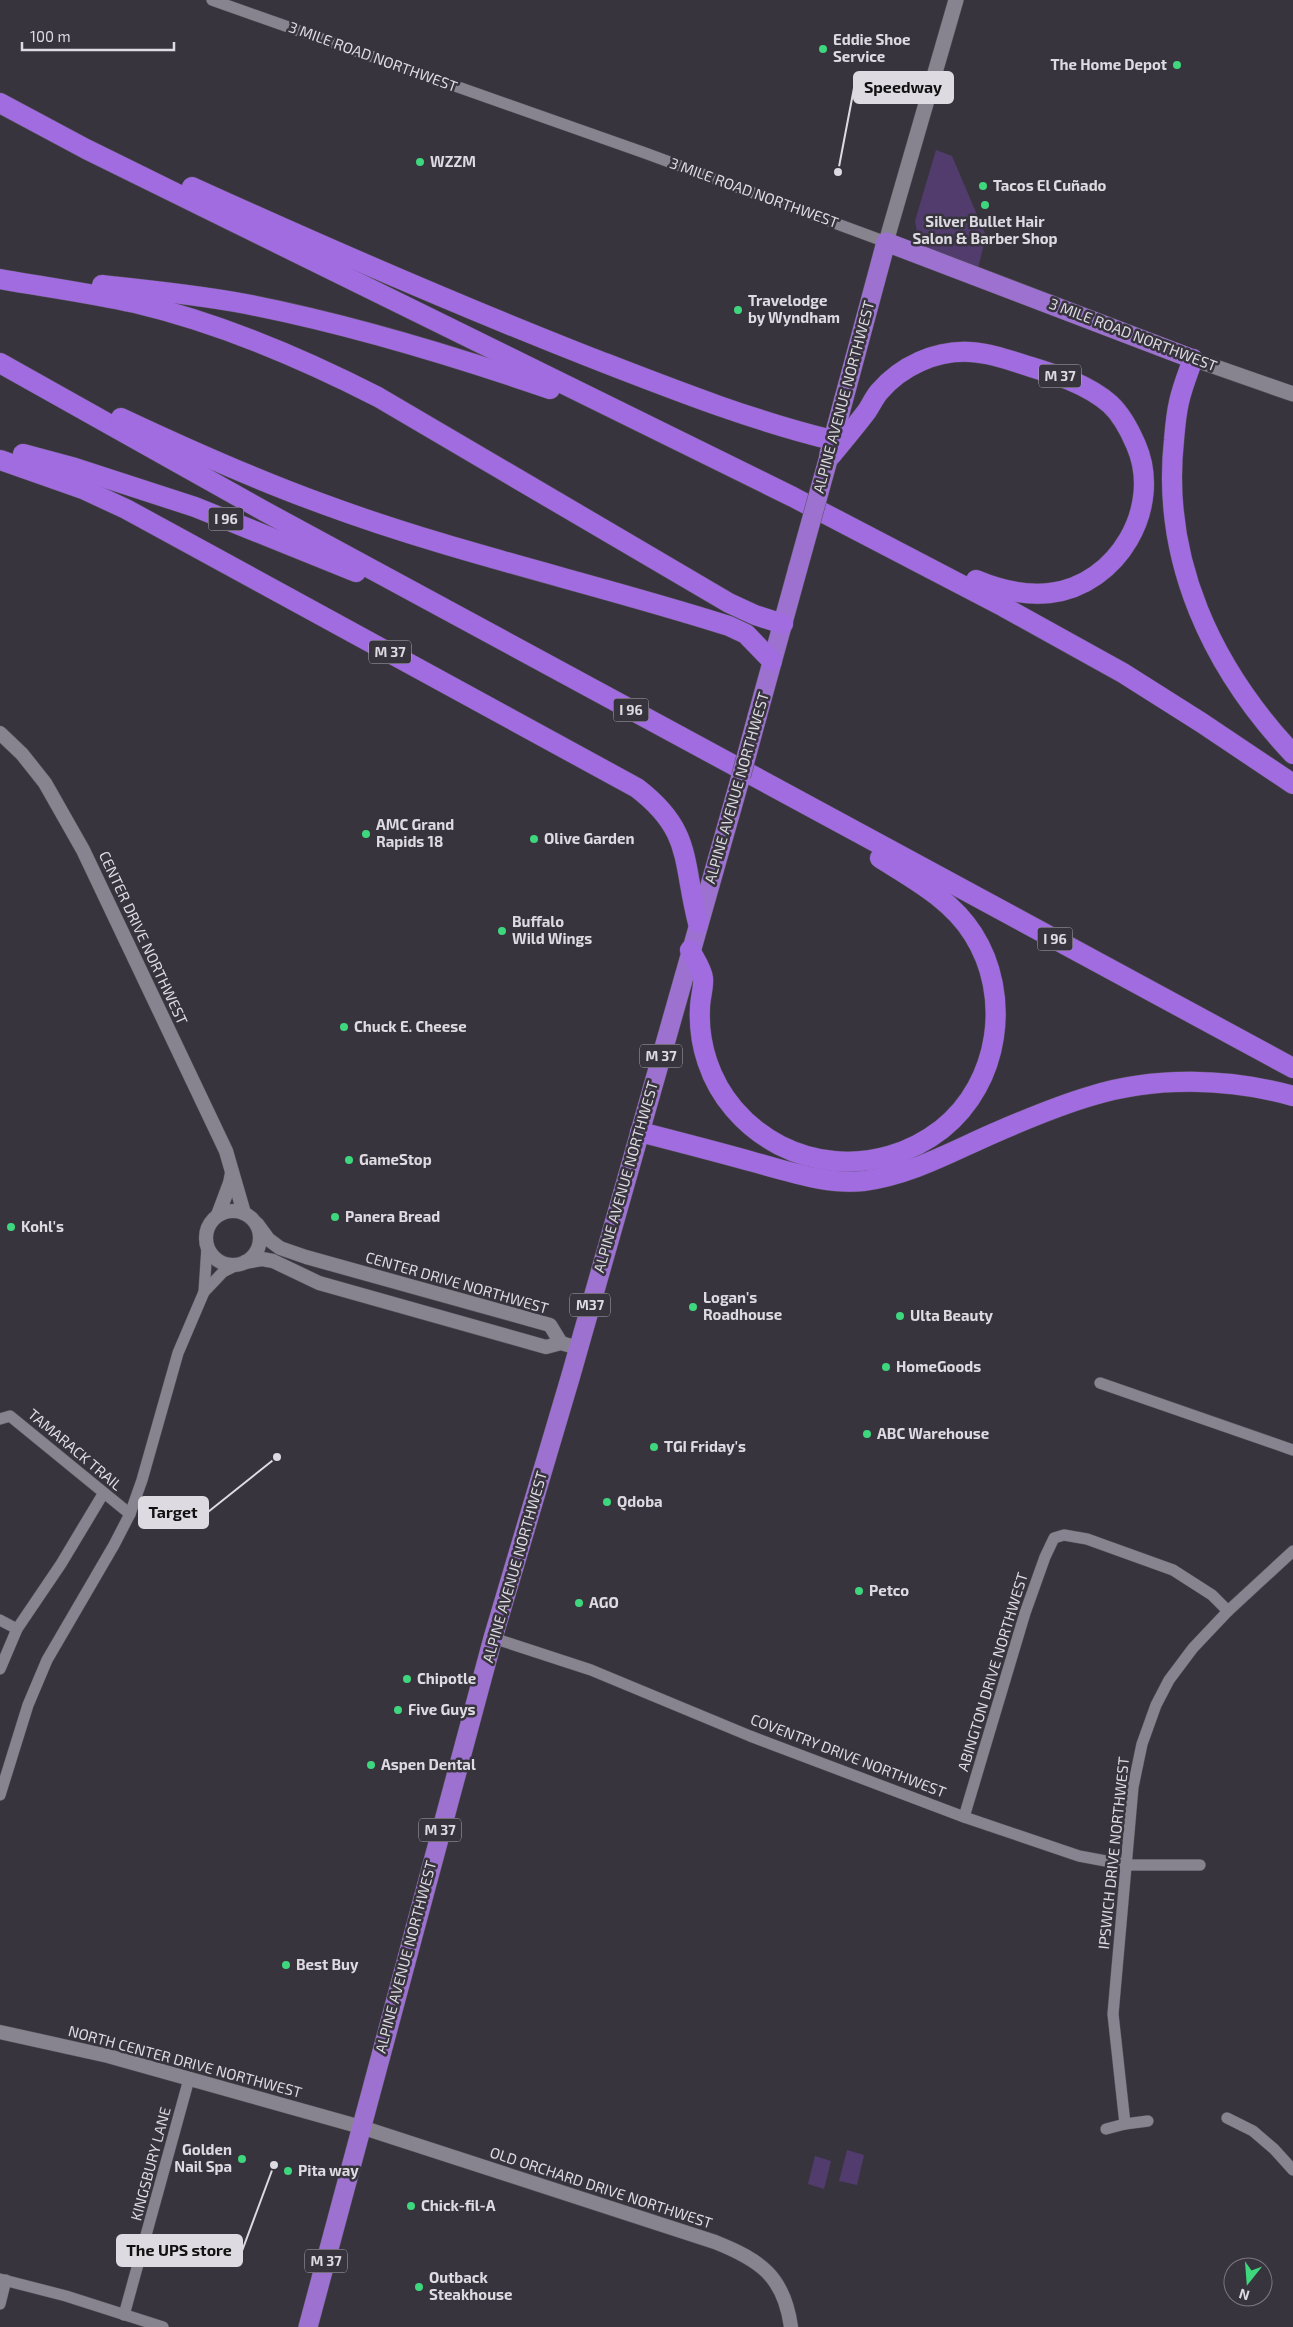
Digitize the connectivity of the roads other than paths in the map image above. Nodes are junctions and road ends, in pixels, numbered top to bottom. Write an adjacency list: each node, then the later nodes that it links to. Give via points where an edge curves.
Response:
1 (212, 0): 5 (street, 3 MILE ROAD NORTHWEST)
2 (956, 0): 5 (main road, ALPINE AVENUE NORTHWEST)
3 (0, 103): 4 (highway)
4 (17, 114): 11 (highway); 12 (highway, via 82,136 491,318 714,405)
5 (886, 242): 7 (highway, 3 MILE ROAD NORTHWEST); 12 (highway, ALPINE AVENUE NORTHWEST)
6 (0, 278): 11 (highway, via 79,282 157,291 292,313 411,344); 18 (highway, via 134,303 185,317 239,334 320,368 378,398 686,579)
7 (1193, 359): 10 (main road, 3 MILE ROAD NORTHWEST); 22 (highway, via 1178,404 1172,457 1179,554 1191,596 1224,662 1252,704)
8 (0, 363): 9 (highway)
9 (42, 387): 17 (highway); 20 (highway, via 76,398 229,467 323,504 494,558 729,626 746,634)
10 (1293, 394)
11 (625, 415): 16 (highway)
12 (832, 440): 15 (highway, ALPINE AVENUE NORTHWEST)
13 (0, 449): 17 (highway, I 96, via 75,468 195,507)
14 (0, 460): 25 (highway, M 37, via 75,486 126,510 637,788 655,802 679,835 686,855 689,890)
15 (828, 460): 16 (highway, M 37, via 878,392 895,376 918,362 946,354 968,352 995,356 1051,373 1083,386 1111,405 1128,427 1140,454 1144,500 1128,543 1094,576 1072,588 1022,594); 19 (highway, ALPINE AVENUE NORTHWEST / M 37, bridge)
16 (913, 560): 23 (highway, via 1123,673)
17 (445, 610): 24 (highway, I 96)
18 (754, 615): 19 (highway); 20 (highway, via 768,631)
19 (783, 624): 20 (highway, ALPINE AVENUE NORTHWEST / M 37)
20 (772, 661): 25 (highway, ALPINE AVENUE NORTHWEST / M 37, bridge)
21 (0, 733): 30 (street, CENTER DRIVE NORTHWEST, via 45,783 83,850 226,1151)
22 (1293, 754)
23 (1293, 784)
24 (816, 810): 26 (highway, via 843,835 956,912 973,933 985,958 993,981 997,1014 994,1042 976,1087 958,1112 916,1146 889,1157 862,1162 800,1154 774,1142 753,1128 734,1109 710,1071 700,1029 703,977); 27 (highway, I 96)
25 (698, 923): 26 (highway, ALPINE AVENUE NORTHWEST / M 37)
26 (690, 950): 29 (highway, ALPINE AVENUE NORTHWEST / M 37)
27 (1293, 1068)
28 (1293, 1096): 29 (highway, via 1226,1084 1191,1082 1120,1089 1059,1107 909,1170 862,1181 836,1181 804,1175)
29 (640, 1132): 35 (highway, ALPINE AVENUE NORTHWEST / M 37)
30 (232, 1173): 31 (street, CENTER DRIVE NORTHWEST); 32 (street)
31 (244, 1213): 32 (street, via 235,1211); 33 (street)
32 (218, 1215): 34 (street, via 207,1229)
33 (257, 1224): 36 (street, via 258,1250); 38 (street, CENTER DRIVE NORTHWEST, via 280,1248 550,1325)
34 (207, 1248): 36 (street, via 219,1261); 37 (street)
35 (602, 1262): 38 (highway, ALPINE AVENUE NORTHWEST / M37)
36 (241, 1263): 37 (street, via 223,1272); 38 (street, via 262,1259 273,1261 319,1284 546,1347)
37 (204, 1292): 43 (street, via 178,1353)
38 (569, 1346): 48 (highway, ALPINE AVENUE NORTHWEST / M 37)
39 (1100, 1383): 41 (street)
40 (0, 1419): 42 (street, TAMARACK TRAIL, via 10,1416)
41 (1293, 1450)
42 (103, 1494): 43 (street, TAMARACK TRAIL); 47 (street)
43 (130, 1514): 50 (street, via 47,1660 28,1706)
44 (1293, 1551): 45 (street, IPSWICH DRIVE NORTHWEST)
45 (1228, 1611): 51 (street, ABINGTON DRIVE NORTHWEST, via 1212,1594 1173,1570 1087,1539 1064,1535 1054,1538 1026,1613); 52 (street, IPSWICH DRIVE NORTHWEST, via 1193,1648 1156,1704 1142,1744 1133,1787)
46 (0, 1620): 47 (street)
47 (17, 1629): 49 (street)
48 (493, 1638): 51 (street, COVENTRY DRIVE NORTHWEST, via 591,1670 750,1736); 59 (highway, ALPINE AVENUE NORTHWEST / M 37)
49 (0, 1669)
50 (0, 1795)
51 (964, 1817): 52 (street, COVENTRY DRIVE NORTHWEST, via 1079,1856)
52 (1127, 1865): 53 (street, COVENTRY DRIVE NORTHWEST); 58 (street, IPSWICH DRIVE NORTHWEST, via 1113,2014)
53 (1200, 1865)
54 (0, 2032): 55 (street, NORTH CENTER DRIVE NORTHWEST, via 108,2056)
55 (189, 2079): 59 (street, NORTH CENTER DRIVE NORTHWEST); 64 (street, KINGSBURY LANE)
56 (1227, 2118): 61 (street, via 1253,2131)
57 (1148, 2122): 58 (street)
58 (1125, 2124): 60 (street)
59 (360, 2127): 66 (highway, ALPINE AVENUE NORTHWEST / M 37); 67 (street, OLD ORCHARD DRIVE NORTHWEST, via 648,2219 744,2254 768,2271 777,2284 785,2297)
60 (1106, 2129)
61 (1293, 2170)
62 (3, 2280): 63 (street); 64 (street)
63 (0, 2304)
64 (124, 2315): 65 (street)
65 (163, 2327)
66 (308, 2327)
67 (791, 2327)

